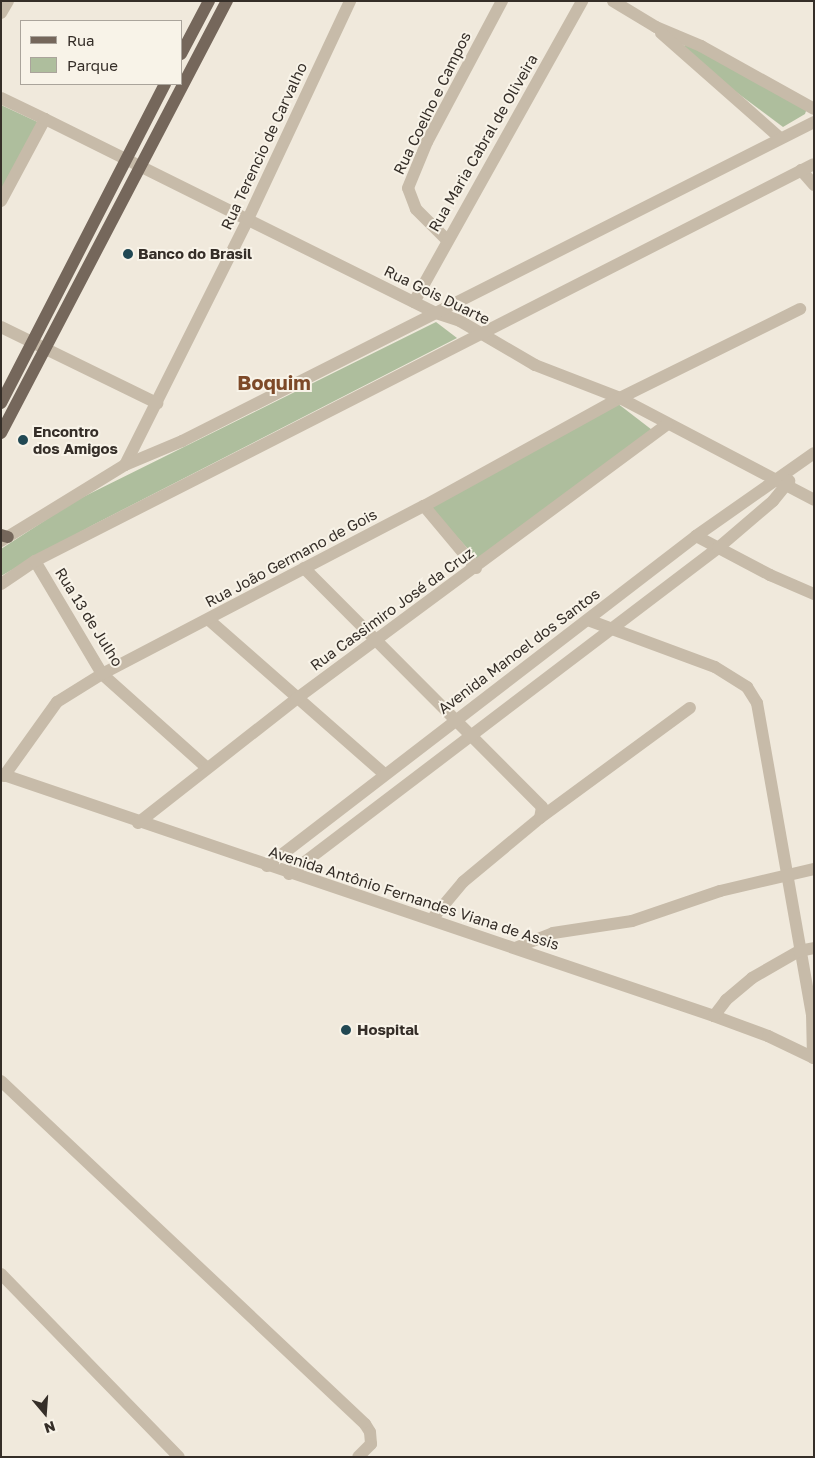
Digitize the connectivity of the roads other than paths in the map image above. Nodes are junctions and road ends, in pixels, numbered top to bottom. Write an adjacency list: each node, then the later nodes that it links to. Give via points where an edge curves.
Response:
1 (8, 1): 8 (street)
2 (209, 1): 10 (main road)
3 (227, 1): 19 (main road)
4 (350, 1): 23 (street, Rua Terencio de Carvalho)
5 (502, 1): 24 (street, Rua Coelho e Campos, via 427,142 408,188 416,209)
6 (582, 1): 24 (street, Rua Maria Cabral de Oliveira)
7 (613, 1): 9 (street)
8 (1, 13)
9 (656, 28): 13 (street, via 701,46); 16 (street)
10 (182, 52)
11 (164, 85): 17 (main road)
12 (1, 98): 14 (street, Rua Gois Duarte)
13 (814, 108)
14 (45, 119): 17 (street, Rua Gois Duarte); 22 (street)
15 (814, 122): 16 (street)
16 (780, 138): 27 (street)
17 (125, 160): 19 (street, Rua Gois Duarte); 30 (main road)
18 (814, 164): 20 (street)
19 (141, 167): 23 (street, Rua Gois Duarte); 31 (main road)
20 (801, 170): 21 (street); 29 (street)
21 (814, 186)
22 (1, 201)
23 (248, 219): 25 (street, Rua Gois Duarte); 34 (street, Rua Terencio de Carvalho)
24 (447, 240): 25 (street, Rua Maria Cabral de Oliveira)
25 (414, 302): 27 (street, Rua Gois Duarte)
26 (800, 309): 32 (street, Rua João Germano de Gois)
27 (436, 313): 29 (street, Rua Gois Duarte, via 460,321); 38 (street, via 182,441)
28 (1, 327): 30 (street)
29 (480, 334): 32 (street, Rua Gois Duarte, via 535,364); 47 (street)
30 (32, 341): 31 (street); 33 (main road)
31 (44, 347): 34 (street); 36 (main road)
32 (620, 398): 35 (street, Rua Gois Duarte); 43 (street, Rua João Germano de Gois)
33 (1, 403)
34 (157, 403): 38 (street, Rua Terencio de Carvalho)
35 (667, 424): 40 (street, Rua Gois Duarte); 49 (street, Rua Cassimiro José da Cruz)
36 (1, 433)
37 (814, 453): 39 (street, Avenida Manoel dos Santos)
38 (125, 466): 45 (street)
39 (795, 467): 40 (street, Avenida Manoel dos Santos); 41 (street)
40 (773, 479): 41 (street, Rua Gois Duarte); 44 (street, Avenida Manoel dos Santos)
41 (786, 488): 42 (street, Rua Gois Duarte); 46 (street)
42 (814, 500)
43 (424, 506): 48 (street, Rua João Germano de Gois); 49 (street)
44 (696, 536): 46 (street); 53 (street, Avenida Manoel dos Santos)
45 (3, 538)
46 (718, 548): 51 (street); 54 (street)
47 (35, 561): 50 (street); 56 (street, Rua 13 de Julho)
48 (304, 568): 52 (street, Rua João Germano de Gois); 55 (street)
49 (476, 568): 55 (street, Rua Cassimiro José da Cruz)
50 (1, 584)
51 (814, 594)
52 (209, 620): 56 (street, Rua João Germano de Gois); 57 (street)
53 (588, 620): 54 (street); 59 (street, Avenida Manoel dos Santos)
54 (607, 630): 60 (street); 69 (street, via 690,656 734,676 747,687 762,721)
55 (377, 640): 57 (street, Rua Cassimiro José da Cruz); 59 (street)
56 (102, 674): 61 (street, Rua 13 de Julho); 63 (street, Rua João Germano de Gois, via 57,702)
57 (296, 699): 61 (street, Rua Cassimiro José da Cruz); 62 (street)
58 (690, 708): 64 (street)
59 (453, 720): 60 (street); 62 (street, Avenida Manoel dos Santos)
60 (468, 735): 64 (street, via 540,802); 68 (street)
61 (207, 768): 65 (street, Rua Cassimiro José da Cruz)
62 (384, 774): 66 (street, Avenida Manoel dos Santos)
63 (3, 775): 65 (street, Avenida Antônio Fernandes Viana de Assis)
64 (540, 818): 70 (street, via 463,882)
65 (138, 823): 66 (street, Avenida Antônio Fernandes Viana de Assis)
66 (267, 866): 68 (street, Avenida Antônio Fernandes Viana de Assis)
67 (814, 868): 69 (street)
68 (289, 874): 70 (street, Avenida Antônio Fernandes Viana de Assis)
69 (788, 875): 71 (street, via 720,891 632,920 553,933); 73 (street)
70 (432, 919): 71 (street, Avenida Antônio Fernandes Viana de Assis)
71 (515, 948): 74 (street, Avenida Antônio Fernandes Viana de Assis)
72 (814, 948): 73 (street)
73 (799, 951): 74 (street, via 752,978 726,1000); 75 (street, via 812,1014)
74 (714, 1016): 75 (street, Avenida Antônio Fernandes Viana de Assis, via 768,1036)
75 (813, 1058)
76 (1, 1081): 79 (street, via 365,1424 371,1444)
77 (1, 1274): 78 (street)
78 (178, 1457)
79 (358, 1457)

